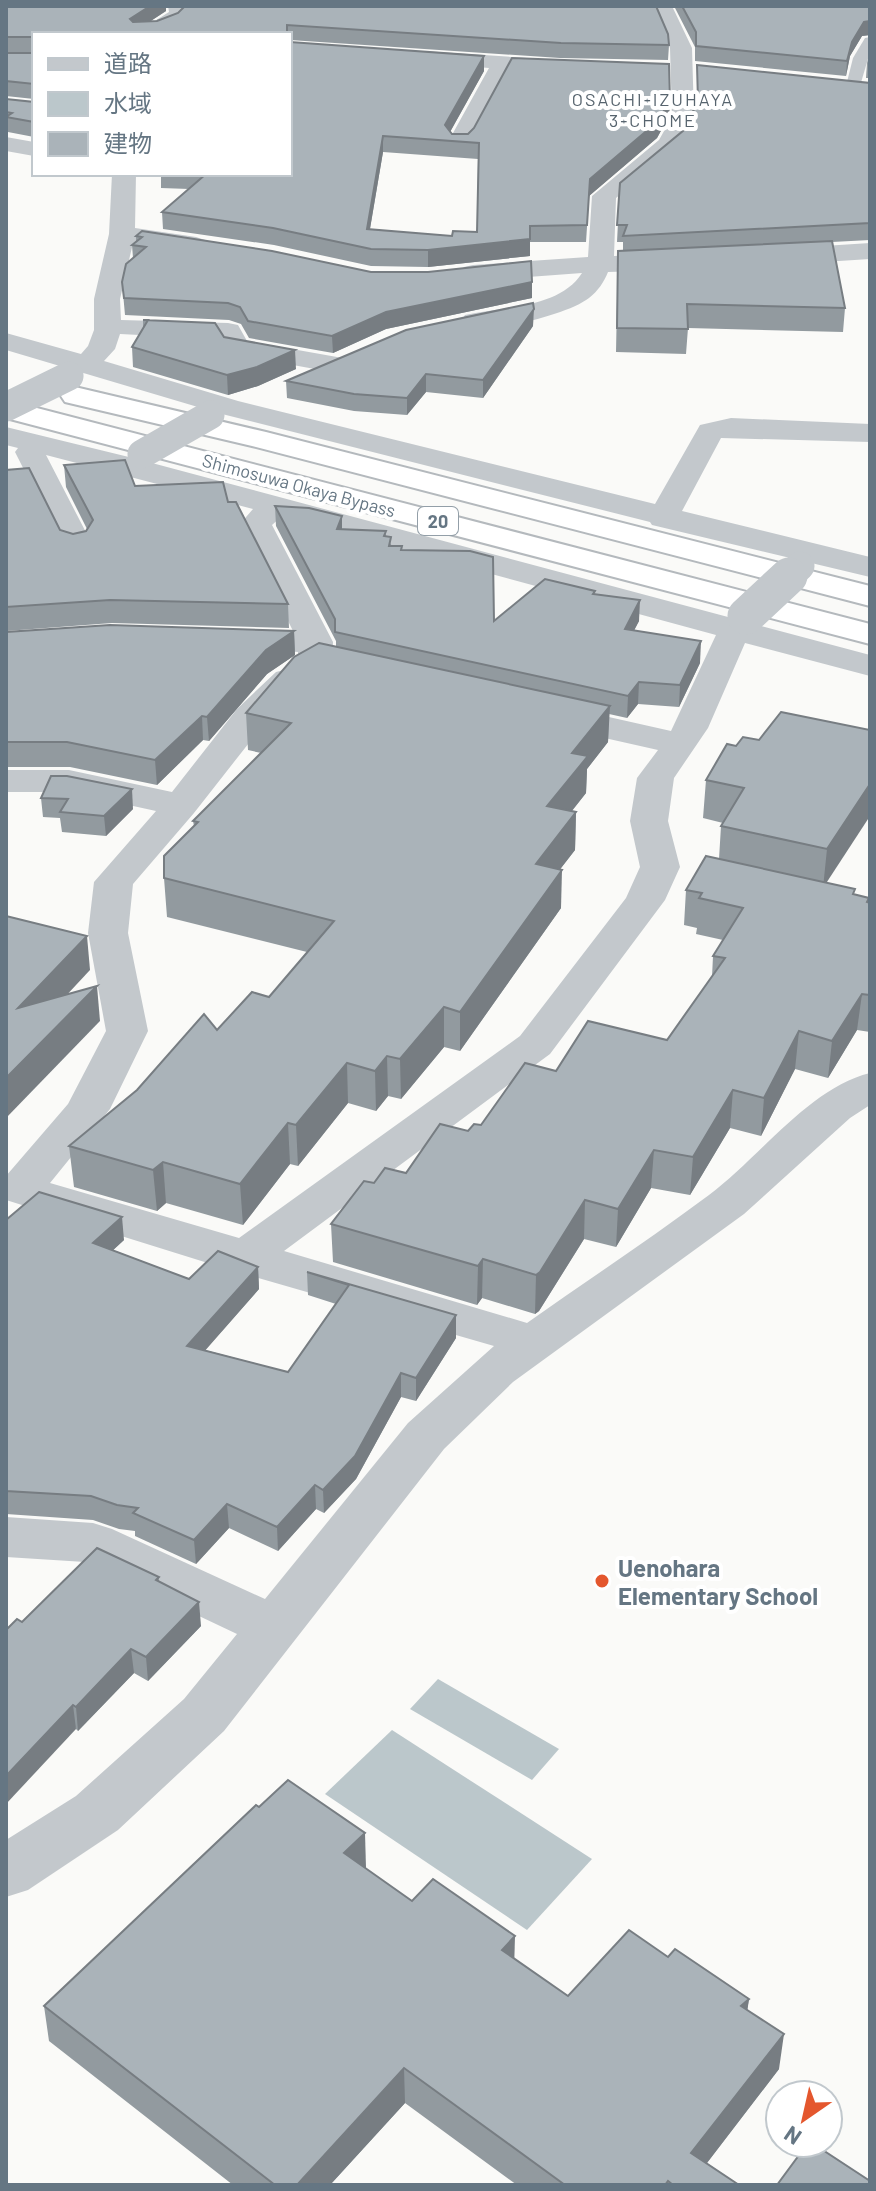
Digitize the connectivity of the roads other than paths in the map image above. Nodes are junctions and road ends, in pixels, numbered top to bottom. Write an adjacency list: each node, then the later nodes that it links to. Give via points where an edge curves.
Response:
1 (178, 6): 3 (street, via 172,21)
2 (662, 6): 18 (street, via 681,48 683,117 668,144 604,196)
3 (148, 32)
4 (870, 41): 8 (lane)
5 (396, 55): 6 (street)
6 (503, 62): 7 (street); 9 (street)
7 (591, 67)
8 (854, 86)
9 (460, 142)
10 (6, 144): 11 (street)
11 (32, 149)
12 (124, 176): 13 (street)
13 (122, 234): 14 (street); 22 (street)
14 (228, 249)
15 (870, 251): 16 (street)
16 (749, 259)
17 (704, 261): 18 (street)
18 (600, 263): 19 (street); 20 (street, via 581,294)
19 (442, 276)
20 (456, 325)
21 (6, 341): 22 (street)
22 (100, 353): 24 (street, bridge); 25 (street); 25 (street, via 228,331 236,347 349,359)
23 (6, 380): 34 (highway, Shimosuwa Okaya Bypass / 20, via 256,438)
24 (6, 408): 36 (highway, Shimosuwa Okaya Bypass / 20)
25 (219, 411): 28 (street, bridge); 30 (street)
26 (870, 433): 30 (street, via 731,427 710,431)
27 (23, 448): 28 (street); 31 (street)
28 (134, 460): 29 (street)
29 (275, 505): 35 (street); 38 (street, via 256,524)
30 (663, 518): 32 (street)
31 (76, 544)
32 (807, 559): 33 (street); 35 (street, bridge)
33 (870, 567)
34 (870, 596)
35 (740, 623): 39 (street); 41 (street, via 724,646)
36 (870, 634)
37 (206, 639): 38 (street)
38 (326, 658): 43 (street, via 281,683)
39 (870, 666)
40 (513, 707): 41 (street)
41 (681, 744): 48 (street, via 656,778 649,821 675,870 645,900 535,1045)
42 (6, 781): 43 (street, via 69,781)
43 (181, 805): 45 (street, via 114,882)
44 (64, 933): 45 (street)
45 (108, 933): 47 (street, via 127,1031 88,1109)
46 (870, 1086): 49 (street, via 834,1109 728,1204)
47 (13, 1195): 48 (street)
48 (244, 1258): 49 (street)
49 (532, 1341): 51 (street, via 426,1436)
50 (6, 1537): 51 (street, via 93,1543)
51 (276, 1628): 52 (street, via 204,1715 97,1813)
52 (6, 1872)

